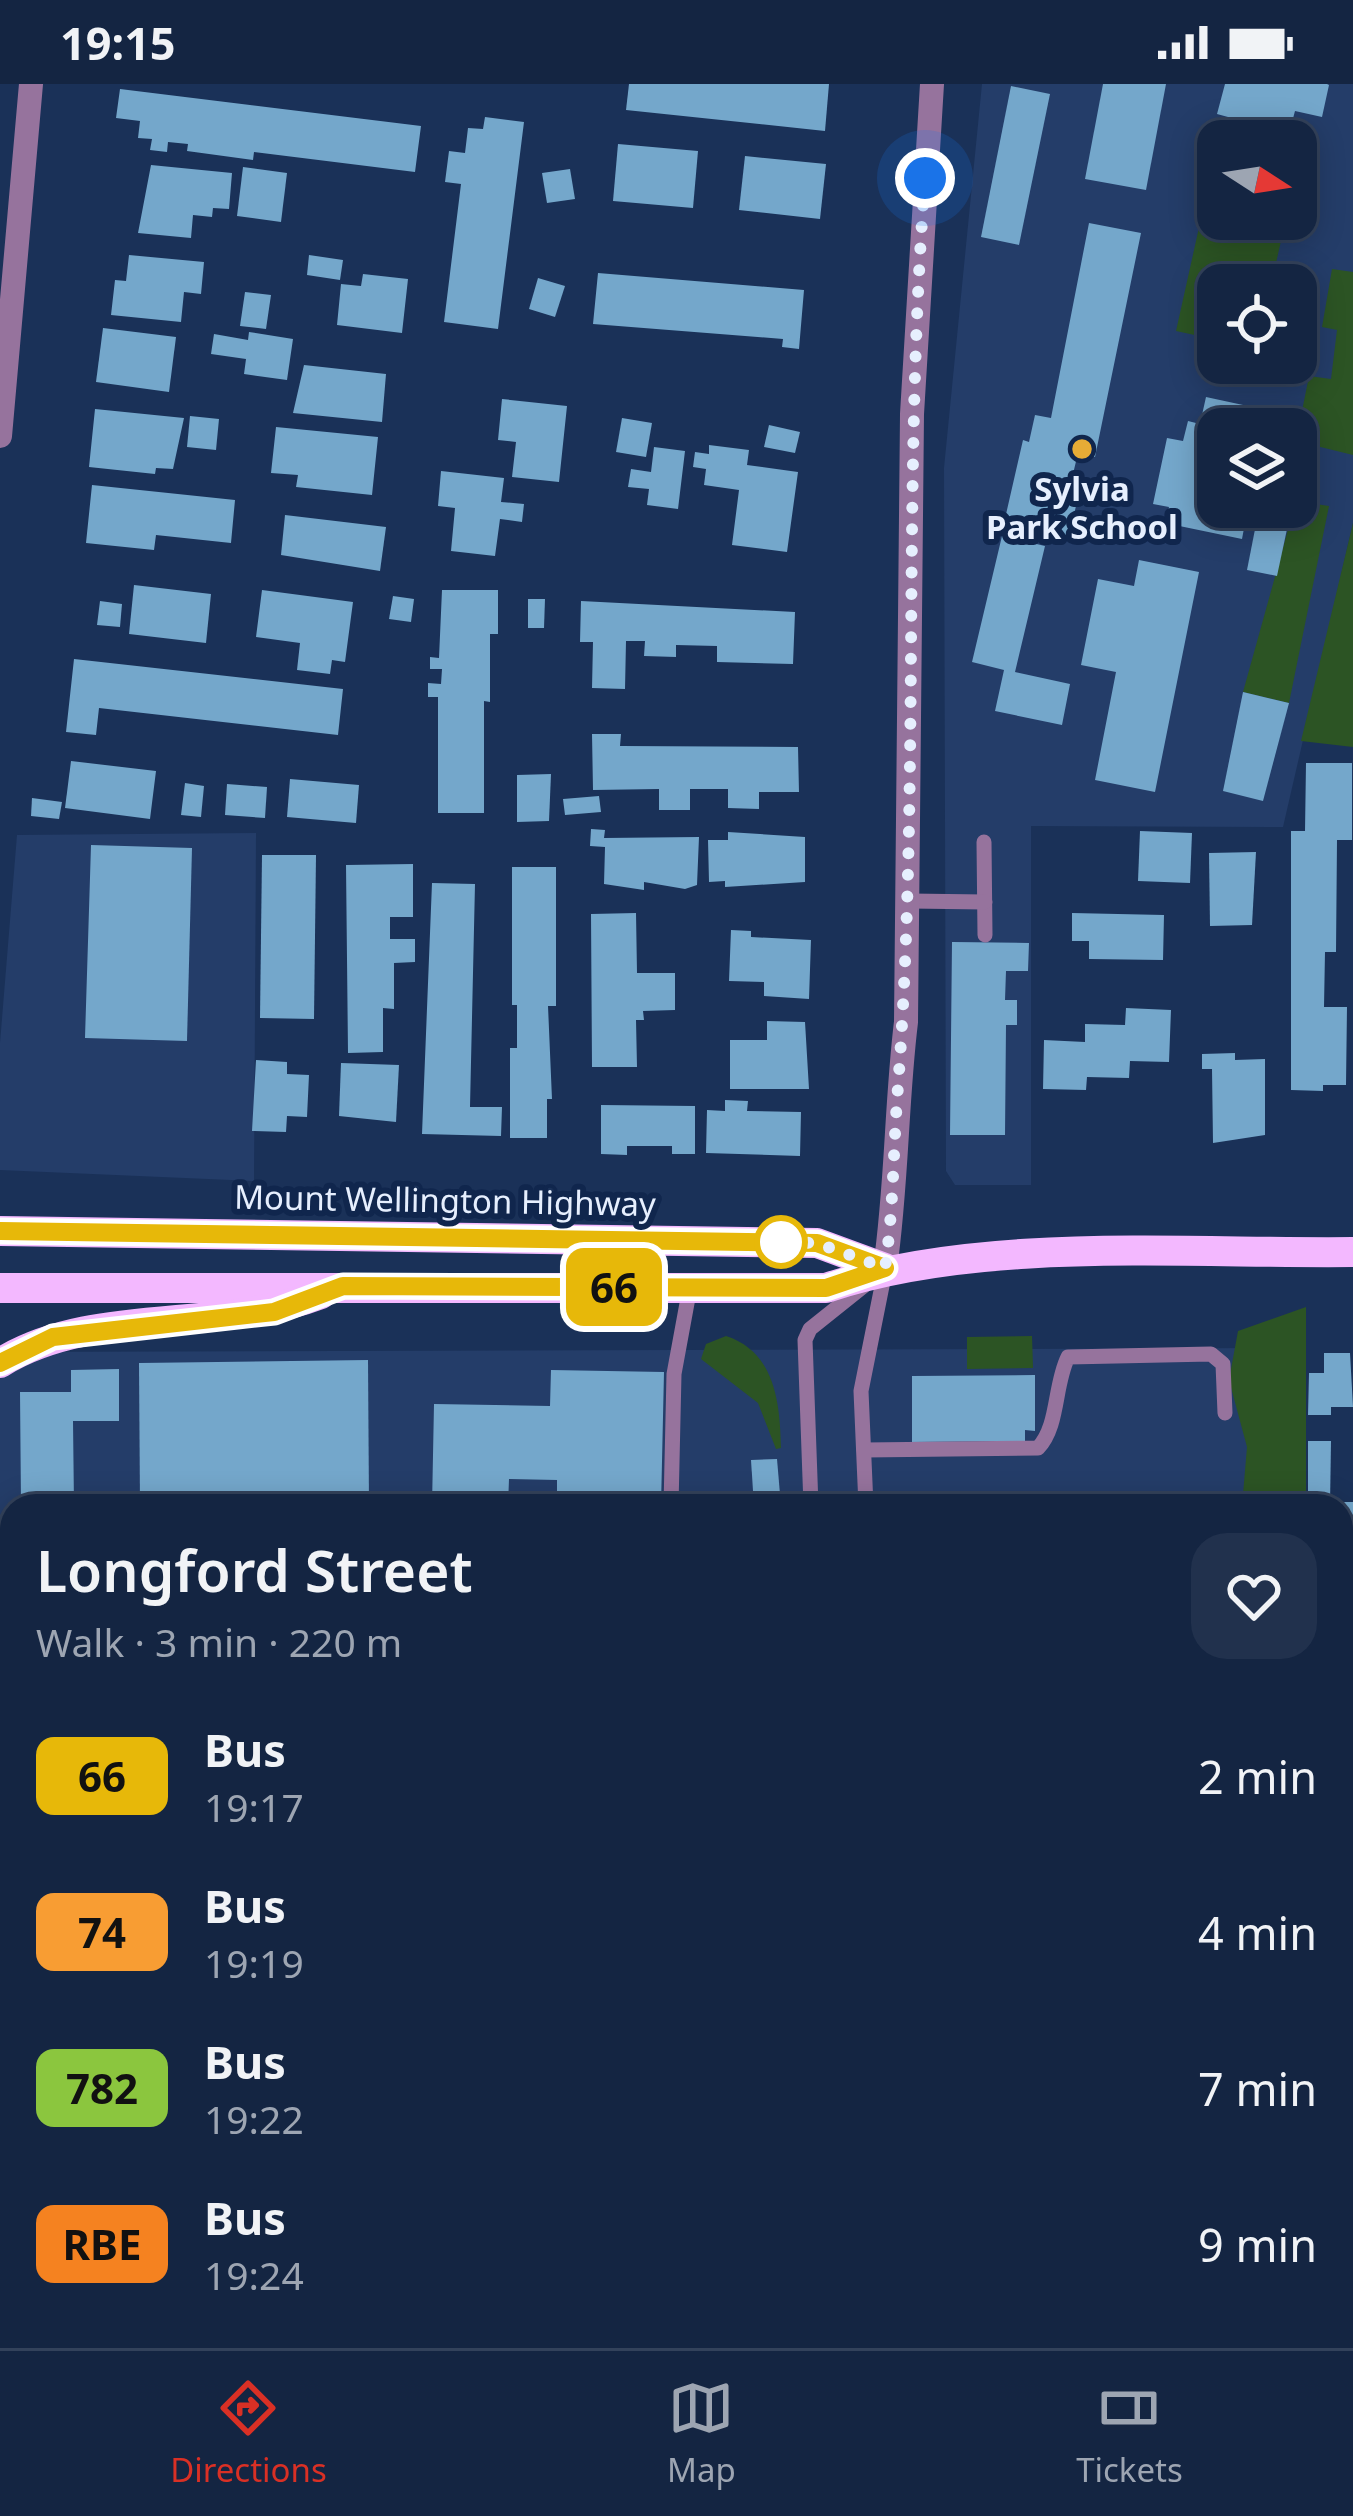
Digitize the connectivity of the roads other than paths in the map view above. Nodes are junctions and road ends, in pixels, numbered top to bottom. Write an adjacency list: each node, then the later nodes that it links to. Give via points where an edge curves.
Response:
1 (32, 84): 3 (street)
2 (932, 84): 5 (street, via 912,414)
3 (0, 436)
4 (985, 842): 6 (lane)
5 (910, 901): 6 (lane); 10 (street)
6 (985, 902): 7 (lane)
7 (985, 934)
8 (0, 1232): 10 (main road, Mount Wellington Highway, via 817,1243)
9 (1353, 1252): 10 (main road, Mount Wellington Highway, via 970,1256)
10 (885, 1268): 12 (main road, Mount Wellington Highway, via 826,1288); 16 (lane, via 861,1391); 18 (lane, via 805,1340)
11 (343, 1286): 12 (main road, Mount Wellington Highway); 13 (main road, Mount Wellington Highway); 14 (main road, via 274,1312 53,1337)
12 (690, 1287): 17 (lane, via 674,1374)
13 (0, 1288)
14 (0, 1363)
15 (1225, 1413): 16 (lane, via 1223,1364 1210,1354 1068,1357 1038,1448)
16 (864, 1450): 19 (lane)
17 (671, 1494)
18 (811, 1494)
19 (866, 1494)

